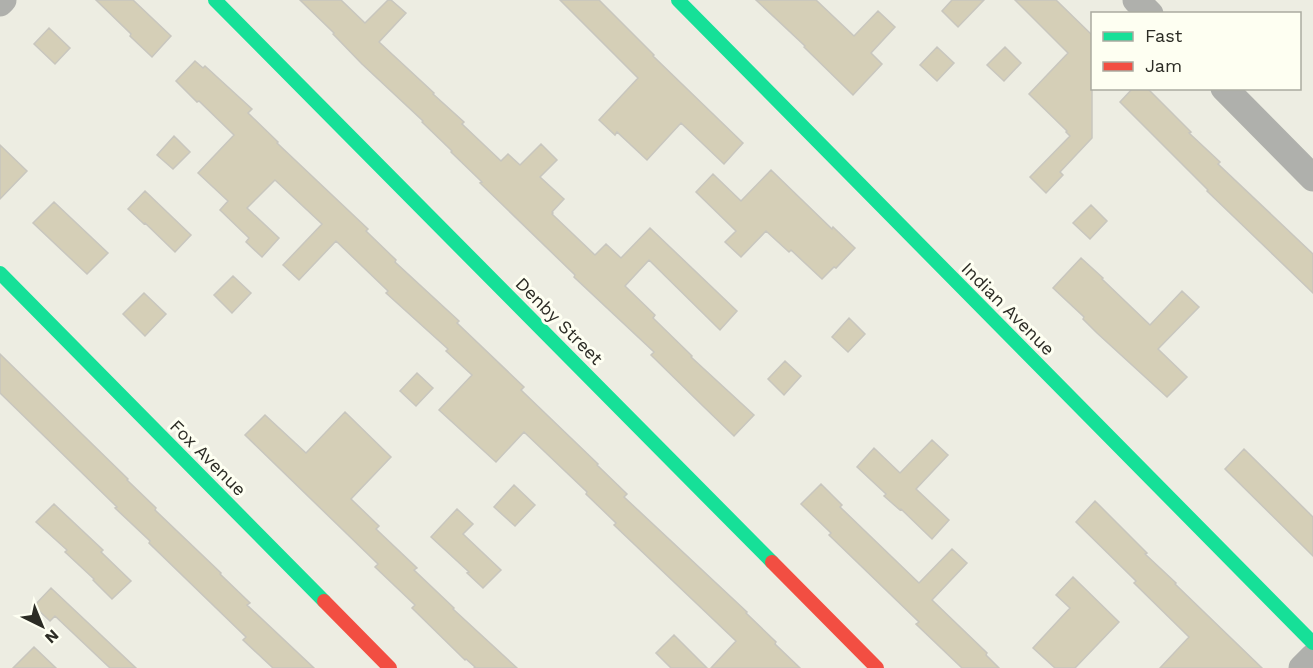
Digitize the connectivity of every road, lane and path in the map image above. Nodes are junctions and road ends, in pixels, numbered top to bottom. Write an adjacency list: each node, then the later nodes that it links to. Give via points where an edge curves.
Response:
1 (3, 0): 5 (street)
2 (215, 0): 13 (street, Denby Street)
3 (678, 0): 10 (street, Indian Avenue)
4 (1136, 0): 6 (street)
5 (0, 3)
6 (1147, 12)
7 (1226, 90): 8 (street)
8 (1313, 178)
9 (0, 273): 12 (street, Fox Avenue)
10 (1313, 643)
11 (1313, 657): 14 (street)
12 (390, 668)
13 (877, 668)
14 (1302, 668)

